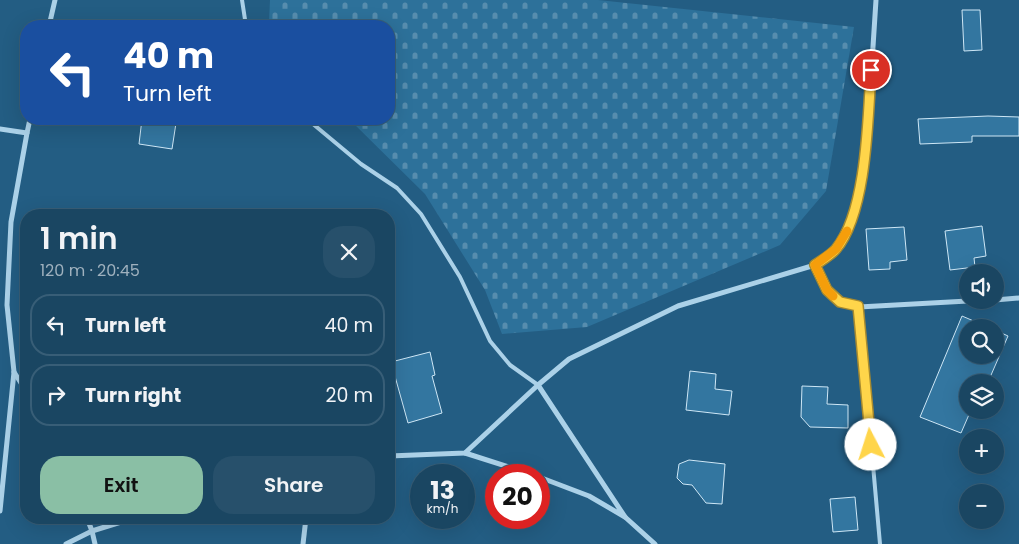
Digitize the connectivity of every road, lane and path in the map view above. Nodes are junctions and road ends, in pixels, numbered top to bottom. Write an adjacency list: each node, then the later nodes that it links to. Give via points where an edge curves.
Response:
1 (55, 0): 4 (street)
2 (242, 0): 5 (lane)
3 (876, 0): 10 (street, via 867,140 860,191 849,229 836,249)
4 (50, 20)
5 (245, 20)
6 (29, 125): 9 (street)
7 (314, 125): 17 (lane, via 361,164 397,188 421,214 460,277 490,341 510,365)
8 (0, 129): 9 (street)
9 (27, 133): 15 (street, via 11,222 7,305)
10 (815, 265): 14 (street, via 827,290 840,302); 17 (street, via 678,306 569,359)
11 (1019, 298): 12 (street)
12 (1004, 299)
13 (959, 301): 14 (street)
14 (858, 306): 32 (lane)
15 (14, 372): 16 (street); 22 (street)
16 (20, 382)
17 (538, 384): 18 (street); 23 (street)
18 (465, 453): 19 (street); 20 (street)
19 (395, 456)
20 (500, 464)
21 (550, 480): 23 (street, via 589,496)
22 (0, 511)
23 (625, 517): 31 (street)
24 (89, 524): 27 (street)
25 (115, 524): 27 (street)
26 (305, 524): 30 (street)
27 (92, 531): 28 (street); 29 (street)
28 (66, 544)
29 (95, 544)
30 (303, 544)
31 (655, 544)
32 (880, 544)

